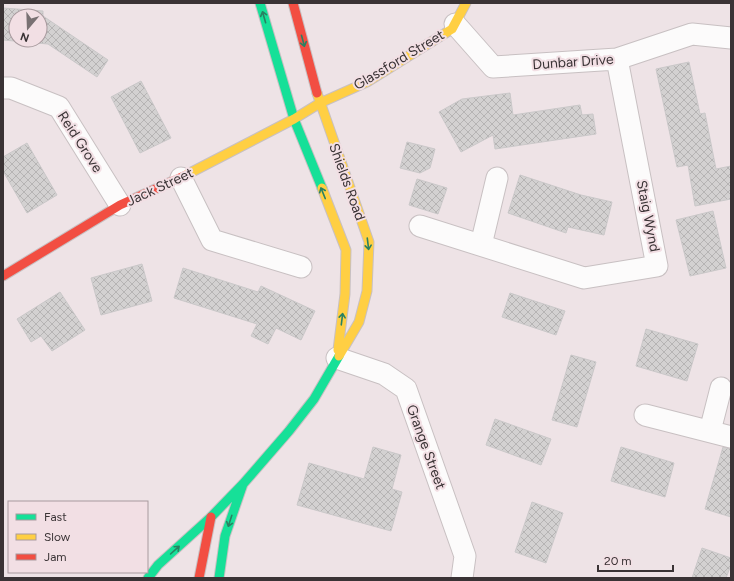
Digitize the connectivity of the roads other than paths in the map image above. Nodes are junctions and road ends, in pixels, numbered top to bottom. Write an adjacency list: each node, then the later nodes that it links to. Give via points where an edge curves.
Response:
1 (260, 3): 9 (main road, Shields Road, one-way to 1)
2 (293, 3): 8 (main road, Shields Road, one-way to 8)
3 (466, 3): 4 (main road, Glassford Street)
4 (455, 24): 6 (street, Dunbar Drive, via 493,67); 8 (main road, Glassford Street, via 452,29 367,82)
5 (731, 38): 6 (street, Dunbar Drive, via 692,34)
6 (617, 59): 14 (street, Staig Wynd, via 658,266 584,278)
7 (3, 88): 12 (street, Reid Grove, via 11,88 59,108)
8 (320, 103): 9 (main road, Jack Street); 17 (main road, Shields Road, one-way to 17, via 369,242 367,291 359,322)
9 (294, 119): 10 (main road, Jack Street); 17 (main road, Shields Road, one-way to 9, via 345,294 346,250)
10 (181, 178): 12 (main road, Jack Street); 15 (street, via 212,240)
11 (497, 178): 14 (street)
12 (120, 205): 16 (main road, Jack Street)
13 (420, 226): 14 (street, Staig Wynd)
14 (481, 245)
15 (301, 267)
16 (3, 276)
17 (337, 358): 22 (main road, Shields Road, via 314,399); 27 (street, Grange Street, via 384,374 406,389 465,556)
18 (721, 388): 20 (street)
19 (645, 414): 20 (street)
20 (710, 431): 21 (street)
21 (731, 437)
22 (243, 484): 23 (main road, Shields Road); 26 (main road, one-way to 26, via 225,536)
23 (211, 517): 24 (main road, Shields Road, one-way to 23, via 158,565); 25 (main road)
24 (148, 578)
25 (199, 578)
26 (219, 578)
27 (462, 578)

